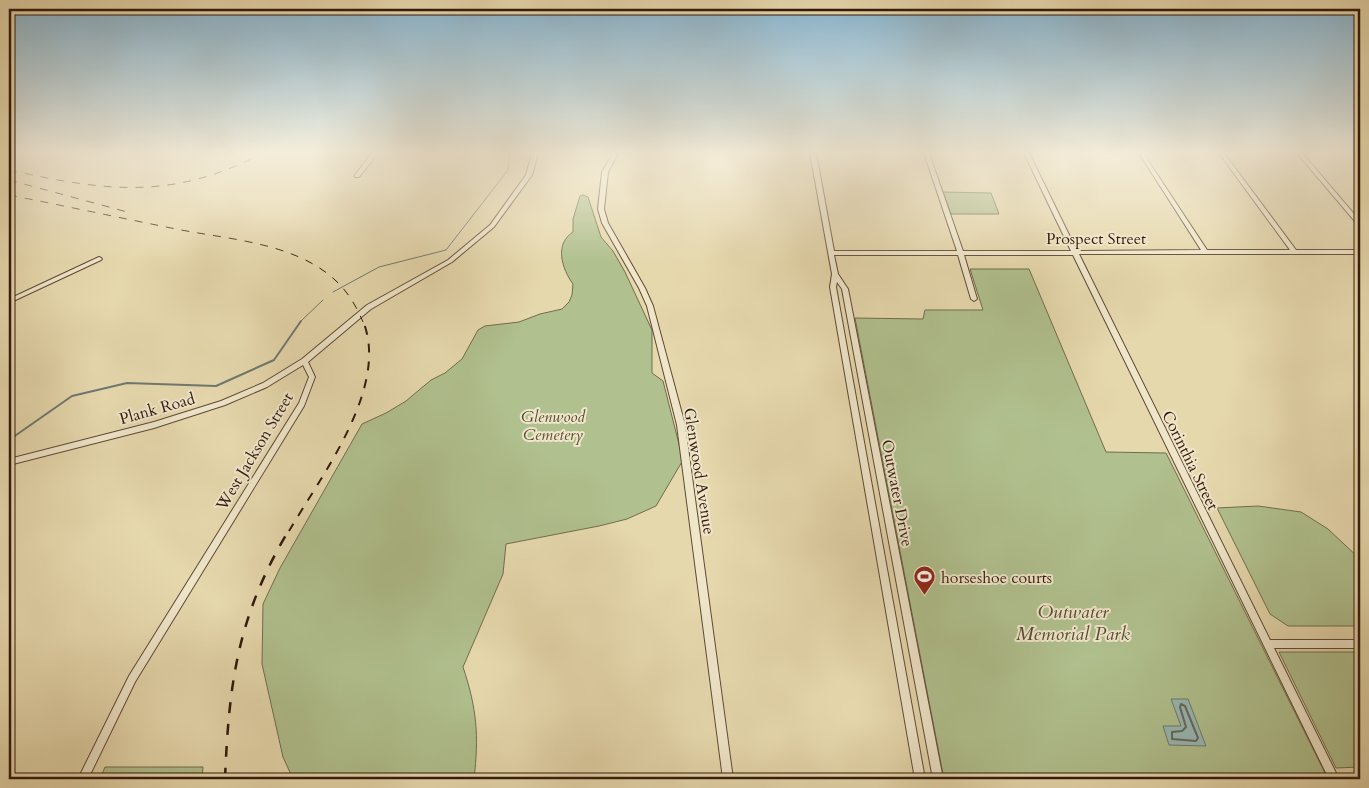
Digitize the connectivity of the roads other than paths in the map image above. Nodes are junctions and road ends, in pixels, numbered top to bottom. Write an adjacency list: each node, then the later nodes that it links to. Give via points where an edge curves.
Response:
1 (518, 190): 20 (street, via 492,226 450,261 369,307)
2 (603, 190): 25 (street, Glenwood Avenue, via 601,209 605,223 650,306 682,425)
3 (820, 190): 15 (street, Outwater Drive)
4 (939, 190): 11 (street)
5 (1043, 190): 12 (street, Corinthia Street)
6 (1165, 190): 10 (street)
7 (1248, 190): 13 (street)
8 (1331, 190): 9 (street)
9 (1360, 224)
10 (1204, 251): 12 (street, Prospect Street); 13 (street, Prospect Street)
11 (960, 252): 12 (street, Prospect Street); 15 (street, Prospect Street); 18 (street)
12 (1073, 252): 22 (street, Corinthia Street)
13 (1294, 252): 14 (street, Prospect Street)
14 (1360, 252)
15 (831, 253): 17 (street, Outwater Drive)
16 (99, 258): 19 (street)
17 (835, 274): 26 (street, Outwater Drive, via 833,287); 27 (street, Outwater Drive, via 846,293)
18 (974, 299)
19 (9, 301)
20 (304, 361): 21 (street, Plank Road, via 265,385 222,403 154,425); 24 (street, West Jackson Street, via 312,377 302,404 132,679)
21 (9, 462)
22 (1267, 644): 23 (street); 28 (street, Corinthia Street)
23 (1360, 644)
24 (83, 779)
25 (728, 779)
26 (920, 779)
27 (938, 779)
28 (1334, 779)

